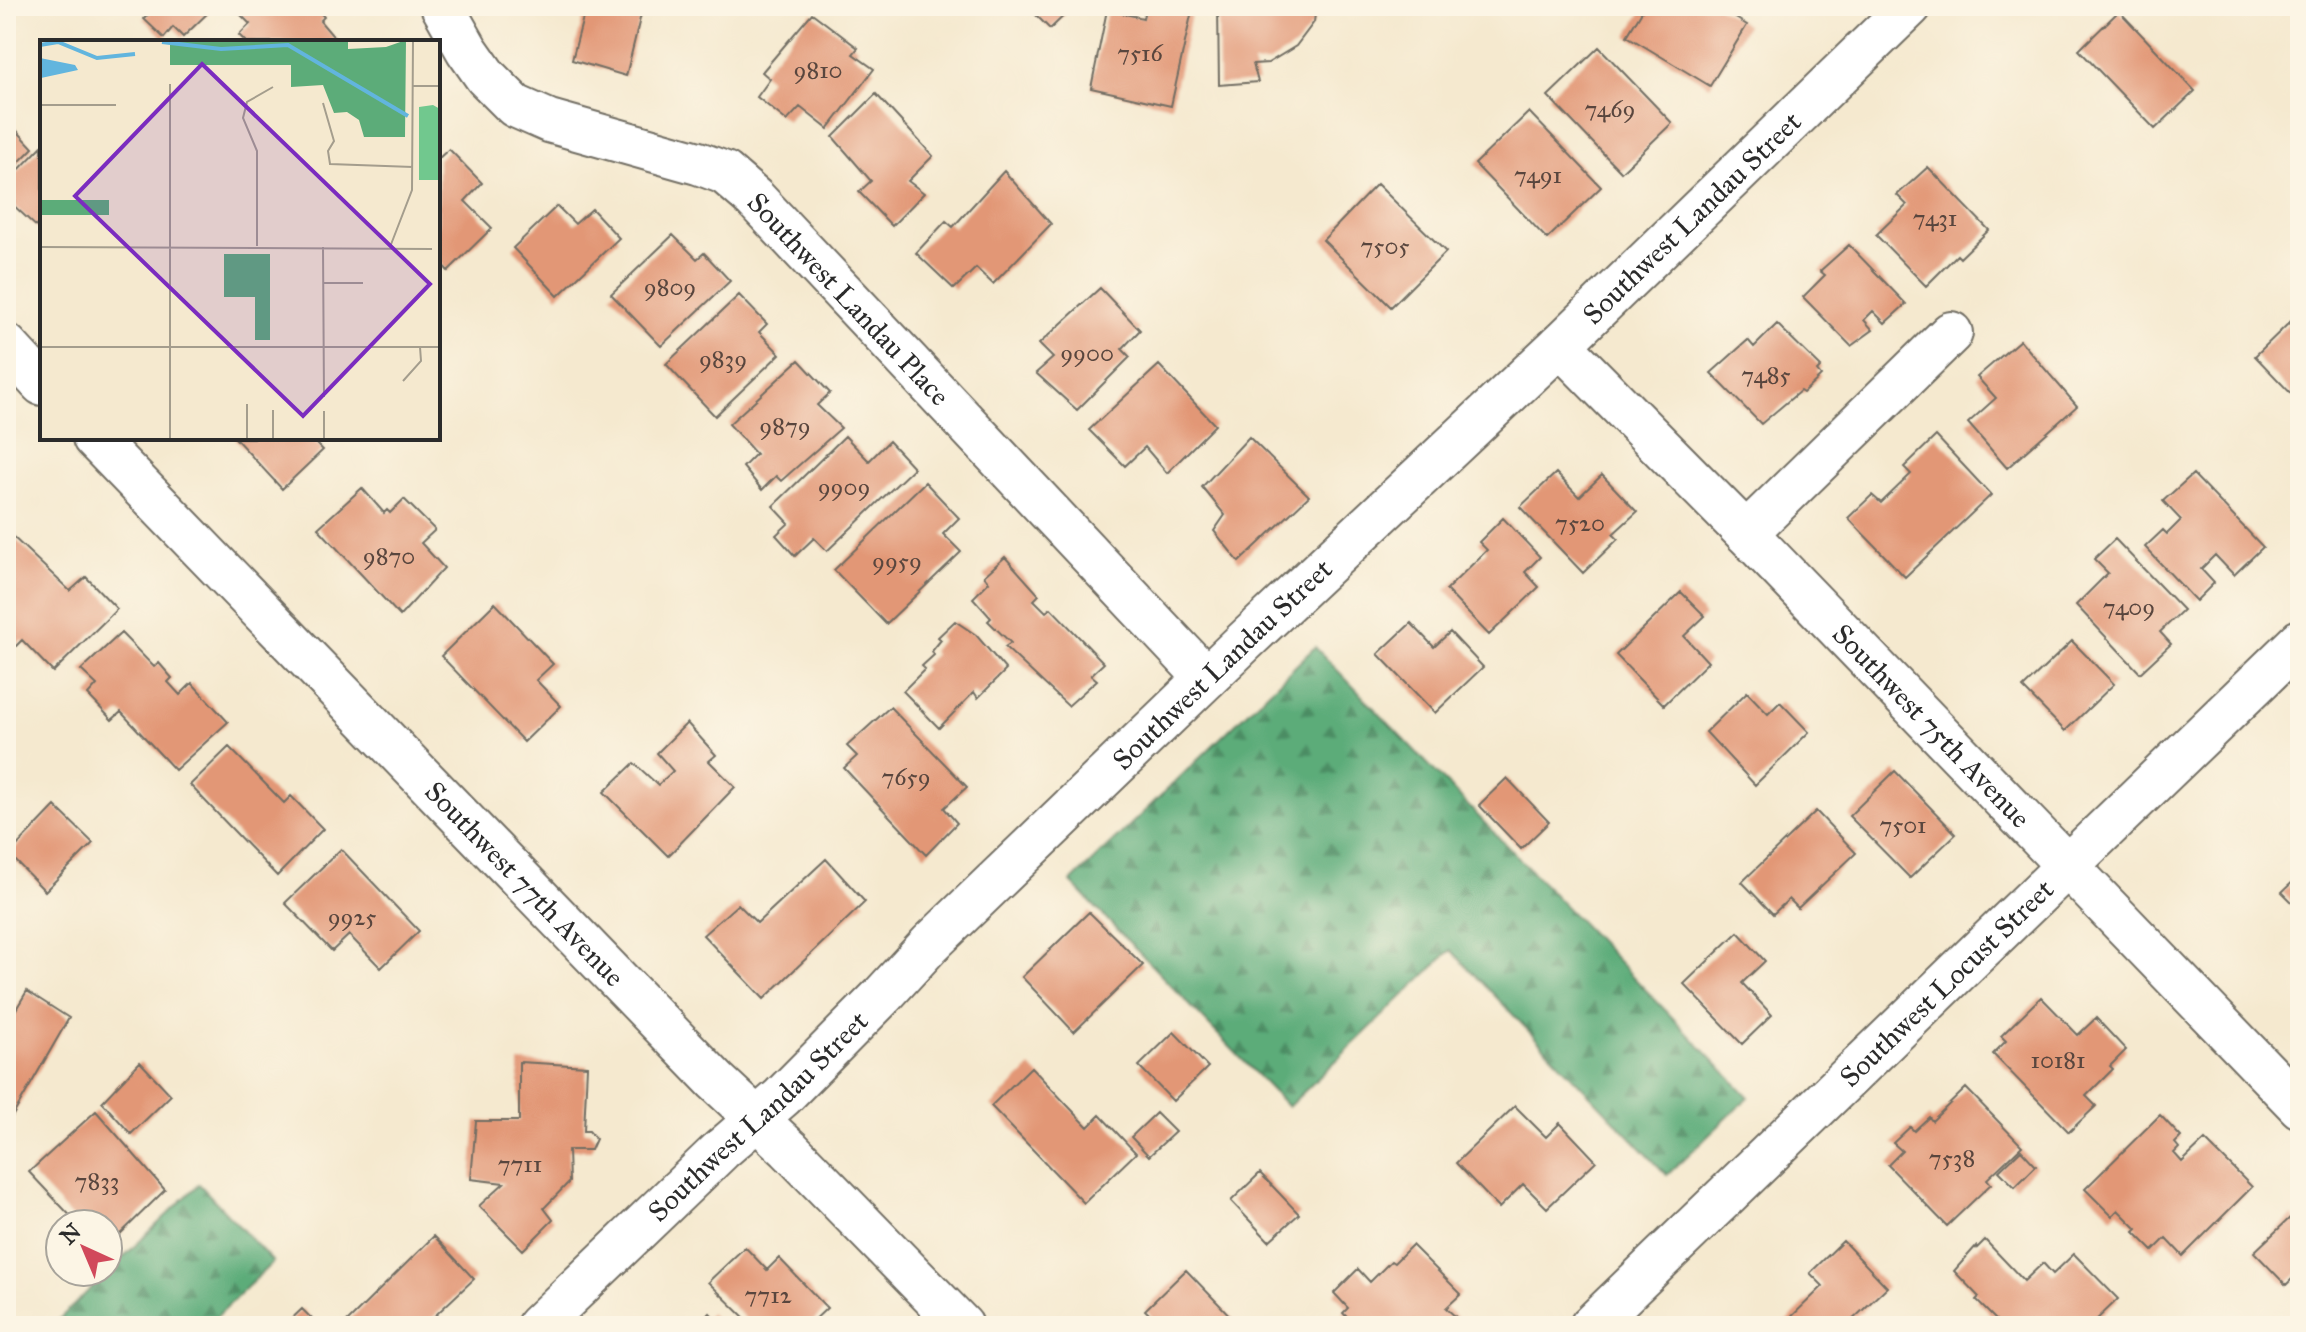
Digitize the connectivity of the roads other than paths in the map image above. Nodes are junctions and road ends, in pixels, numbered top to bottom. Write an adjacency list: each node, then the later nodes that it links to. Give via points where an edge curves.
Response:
1 (442, 6): 10 (street, Southwest Landau Place, via 486,77 515,106 725,173 755,199)
2 (1910, 6): 5 (street, Southwest Landau Street)
3 (1951, 333): 8 (street)
4 (6, 345): 6 (street)
5 (1560, 345): 8 (street, Southwest 75th Avenue); 10 (street, Southwest Landau Street)
6 (40, 382)
7 (96, 440): 13 (street, Southwest 77th Avenue)
8 (1746, 533): 11 (street, Southwest 75th Avenue)
9 (2300, 641): 11 (street, Southwest Locust Street)
10 (1206, 678): 13 (street, Southwest Landau Street)
11 (2066, 867): 12 (street, Southwest 75th Avenue); 16 (street, Southwest Locust Street)
12 (2300, 1107)
13 (756, 1120): 14 (street, Southwest Landau Street); 15 (street, Southwest 77th Avenue)
14 (538, 1326)
15 (962, 1326)
16 (1591, 1326)

